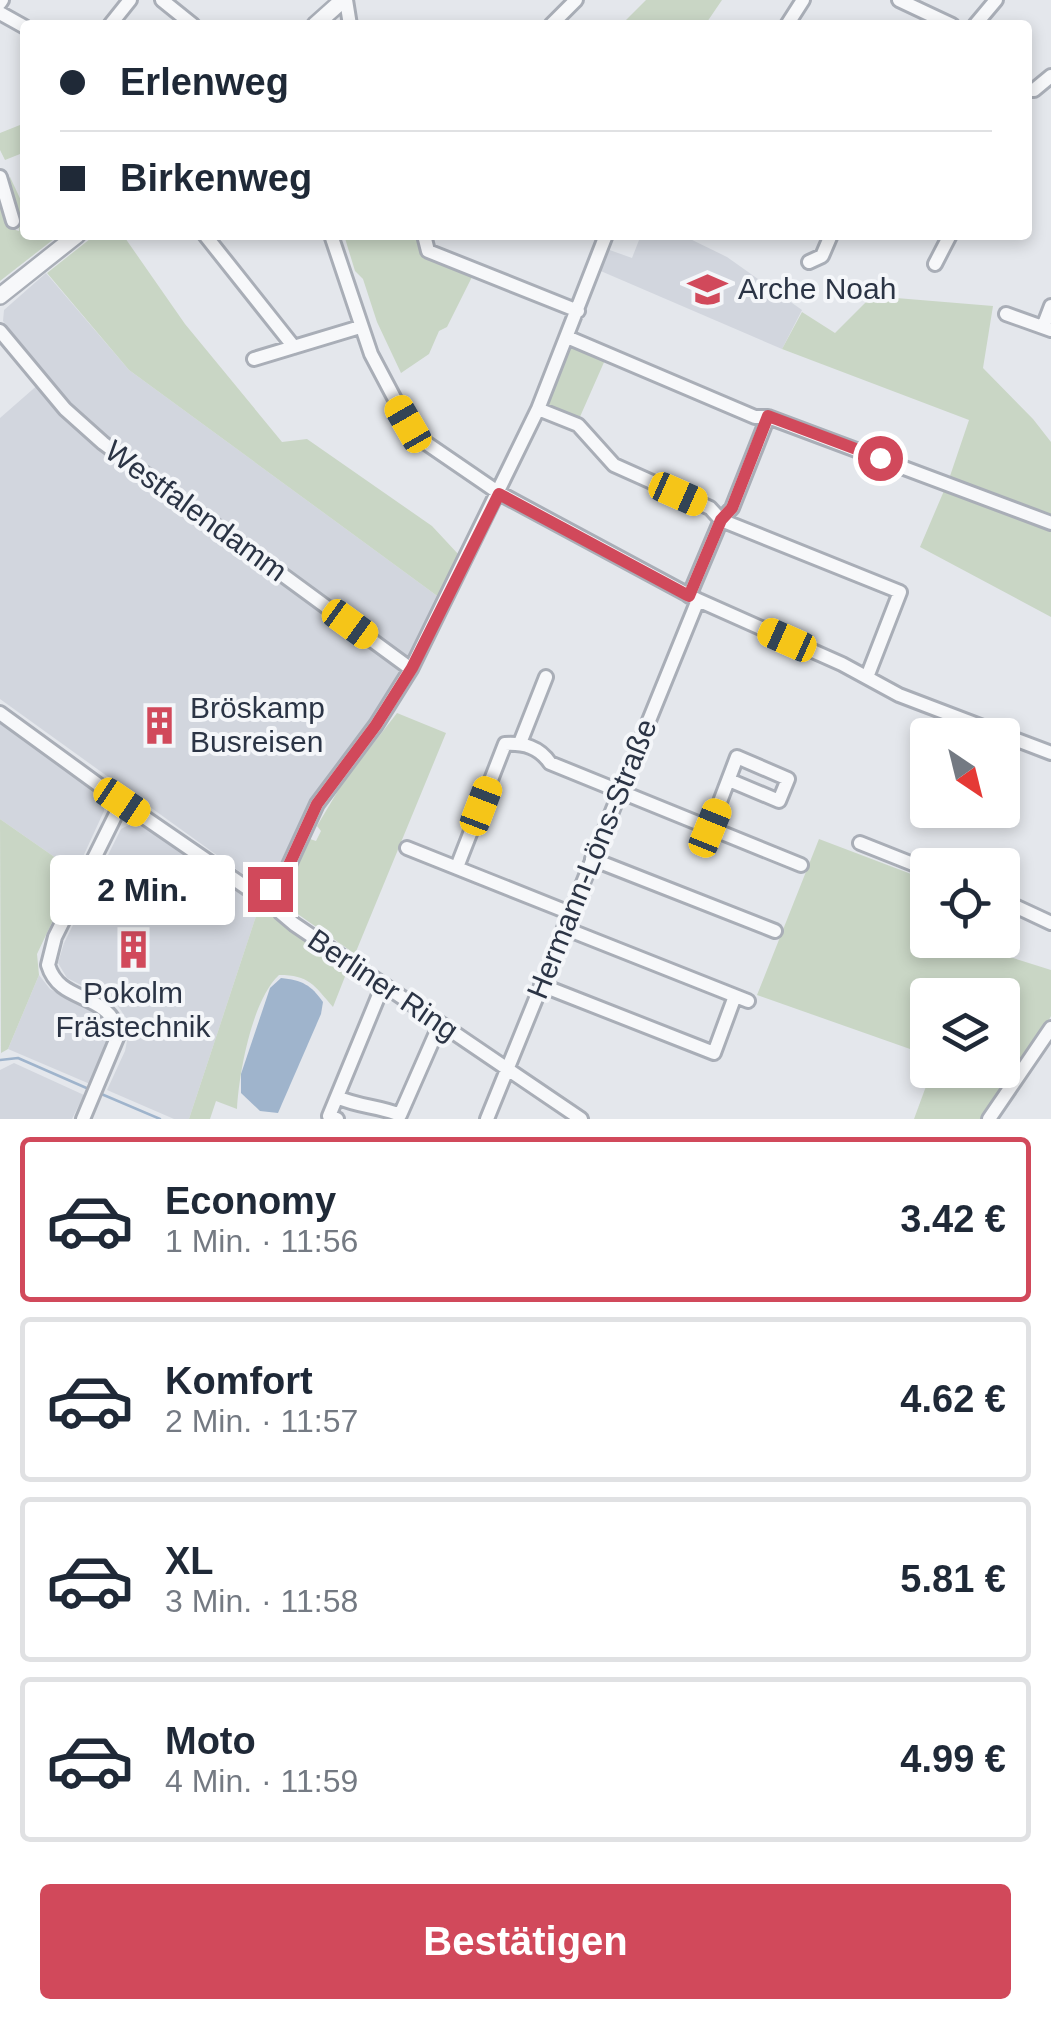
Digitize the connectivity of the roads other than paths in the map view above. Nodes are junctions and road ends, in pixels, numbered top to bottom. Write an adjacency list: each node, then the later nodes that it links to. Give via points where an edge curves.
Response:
1 (130, 0): 7 (street)
2 (345, 0): 9 (street)
3 (576, 0): 10 (street)
4 (900, 0): 11 (street)
5 (996, 0): 12 (street)
6 (168, 2): 8 (street)
7 (114, 20)
8 (188, 20)
9 (322, 20)
10 (556, 20)
11 (942, 20)
12 (979, 20)
13 (0, 177): 14 (street)
14 (12, 221)
15 (71, 240): 24 (street)
16 (209, 240): 32 (street)
17 (333, 240): 28 (street)
18 (425, 240): 26 (street, via 428,251)
19 (604, 240): 26 (street)
20 (829, 240): 22 (street, via 822,256)
21 (947, 240): 23 (street)
22 (809, 262)
23 (935, 264)
24 (0, 296)
25 (1051, 306): 29 (street)
26 (578, 311): 31 (street)
27 (1006, 314): 29 (street)
28 (360, 327): 32 (street); 36 (street, via 408,424)
29 (1047, 328)
30 (0, 331): 40 (street, Westfalendamm, via 64,409 103,444)
31 (567, 337): 34 (street); 35 (street, via 755,417)
32 (294, 347): 33 (street)
33 (254, 359)
34 (538, 409): 36 (street); 37 (street, via 578,425 614,466 710,508)
35 (768, 416): 37 (street, Hermann-Löns-Straße, via 732,508); 38 (street)
36 (499, 494): 39 (street); 40 (street)
37 (721, 520): 39 (street, Hermann-Löns-Straße); 42 (street, via 900,592)
38 (1051, 523)
39 (694, 598): 42 (street); 47 (street, Hermann-Löns-Straße)
40 (412, 668): 56 (street, via 317,804 283,878)
41 (546, 677): 44 (street)
42 (868, 677): 45 (street)
43 (0, 712): 48 (street)
44 (520, 743): 47 (street, via 550,764); 55 (street, via 505,744)
45 (1051, 753)
46 (728, 780): 46 (street, via 737,757 788,779 779,801); 49 (street)
47 (619, 792): 49 (street); 52 (street, Hermann-Löns-Straße)
48 (122, 802): 56 (street, via 248,888); 68 (street, via 48,964 59,986 107,1009 119,1032)
49 (710, 828): 54 (street)
50 (860, 843): 53 (street)
51 (407, 848): 55 (street)
52 (592, 859): 58 (street, Hermann-Löns-Straße); 61 (street)
53 (910, 863)
54 (801, 865)
55 (457, 867): 58 (street)
56 (270, 889): 62 (street, Berliner Ring, via 281,913)
57 (1020, 908): 59 (street)
58 (570, 913): 60 (street, Hermann-Löns-Straße)
59 (1051, 922)
60 (564, 928): 63 (street, Hermann-Löns-Straße); 63 (street, via 742,998 714,1053)
61 (775, 931)
62 (382, 985): 64 (street, Berliner Ring); 67 (street)
63 (541, 985): 66 (street, Hermann-Löns-Straße)
64 (440, 1024): 66 (street, Berliner Ring); 67 (street, via 400,1116)
65 (1051, 1028): 72 (street)
66 (507, 1068): 70 (street, Hermann-Löns-Straße); 71 (street, Berliner Ring)
67 (343, 1100): 69 (street, via 329,1116)
68 (83, 1119)
69 (340, 1119)
70 (487, 1119)
71 (581, 1119)
72 (989, 1119)

